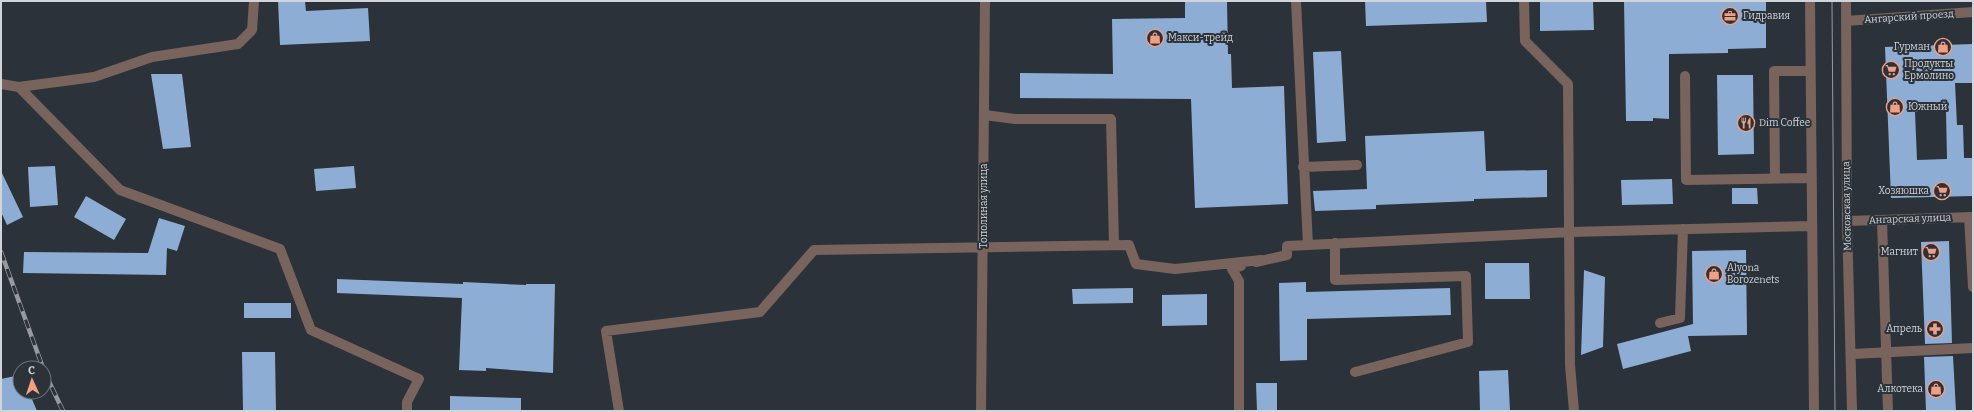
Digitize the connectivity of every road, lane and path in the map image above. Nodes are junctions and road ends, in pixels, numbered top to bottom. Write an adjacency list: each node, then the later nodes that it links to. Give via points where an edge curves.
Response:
1 (254, 1): 12 (street, via 252,30 238,44 152,58 94,77)
2 (985, 1): 13 (street, Тополиная улица)
3 (1296, 1): 15 (street)
4 (1524, 1): 23 (street, via 1525,42 1568,84)
5 (1810, 1): 9 (street)
6 (1846, 1): 8 (street, Московская улица)
7 (1973, 12): 8 (street, Ангарский проезд)
8 (1846, 21): 20 (street, Московская улица)
9 (1810, 71): 16 (street, via 1774,71); 17 (street)
10 (1685, 76): 16 (street, via 1686,180)
11 (1, 84): 12 (street)
12 (19, 87): 35 (street, via 120,190 280,249 311,330 419,379 407,402)
13 (984, 115): 25 (street, via 1016,119 1111,119); 27 (street, Тополиная улица)
14 (1357, 165): 15 (street)
15 (1303, 167): 26 (street)
16 (1775, 178): 17 (street)
17 (1812, 178): 21 (street)
18 (1971, 217): 19 (street, Ангарская улица); 29 (street)
19 (1882, 220): 20 (street, Ангарская улица); 32 (street)
20 (1847, 221): 33 (street, Московская улица)
21 (1812, 226): 22 (street); 40 (street)
22 (1683, 229): 23 (street); 30 (street, via 1680,318)
23 (1571, 232): 24 (street); 39 (street, via 1570,365)
24 (1335, 244): 26 (street); 34 (street, via 1335,280 1466,276 1468,342)
25 (1114, 245): 27 (street); 28 (street, via 1129,245 1136,264 1175,269)
26 (1308, 245): 28 (street, via 1287,246 1287,255)
27 (984, 249): 36 (street, via 814,250 760,312 606,331); 37 (street, Тополиная улица)
28 (1262, 260): 38 (street, via 1232,268 1239,281)
29 (1973, 287)
30 (1660, 323)
31 (1973, 348): 32 (street)
32 (1887, 352): 33 (street); 42 (street)
33 (1852, 354): 41 (street, Московская улица)
34 (1356, 372)
35 (407, 411)
36 (619, 411)
37 (981, 411)
38 (1238, 411)
39 (1574, 411)
40 (1814, 411)
41 (1852, 411)
42 (1888, 411)

